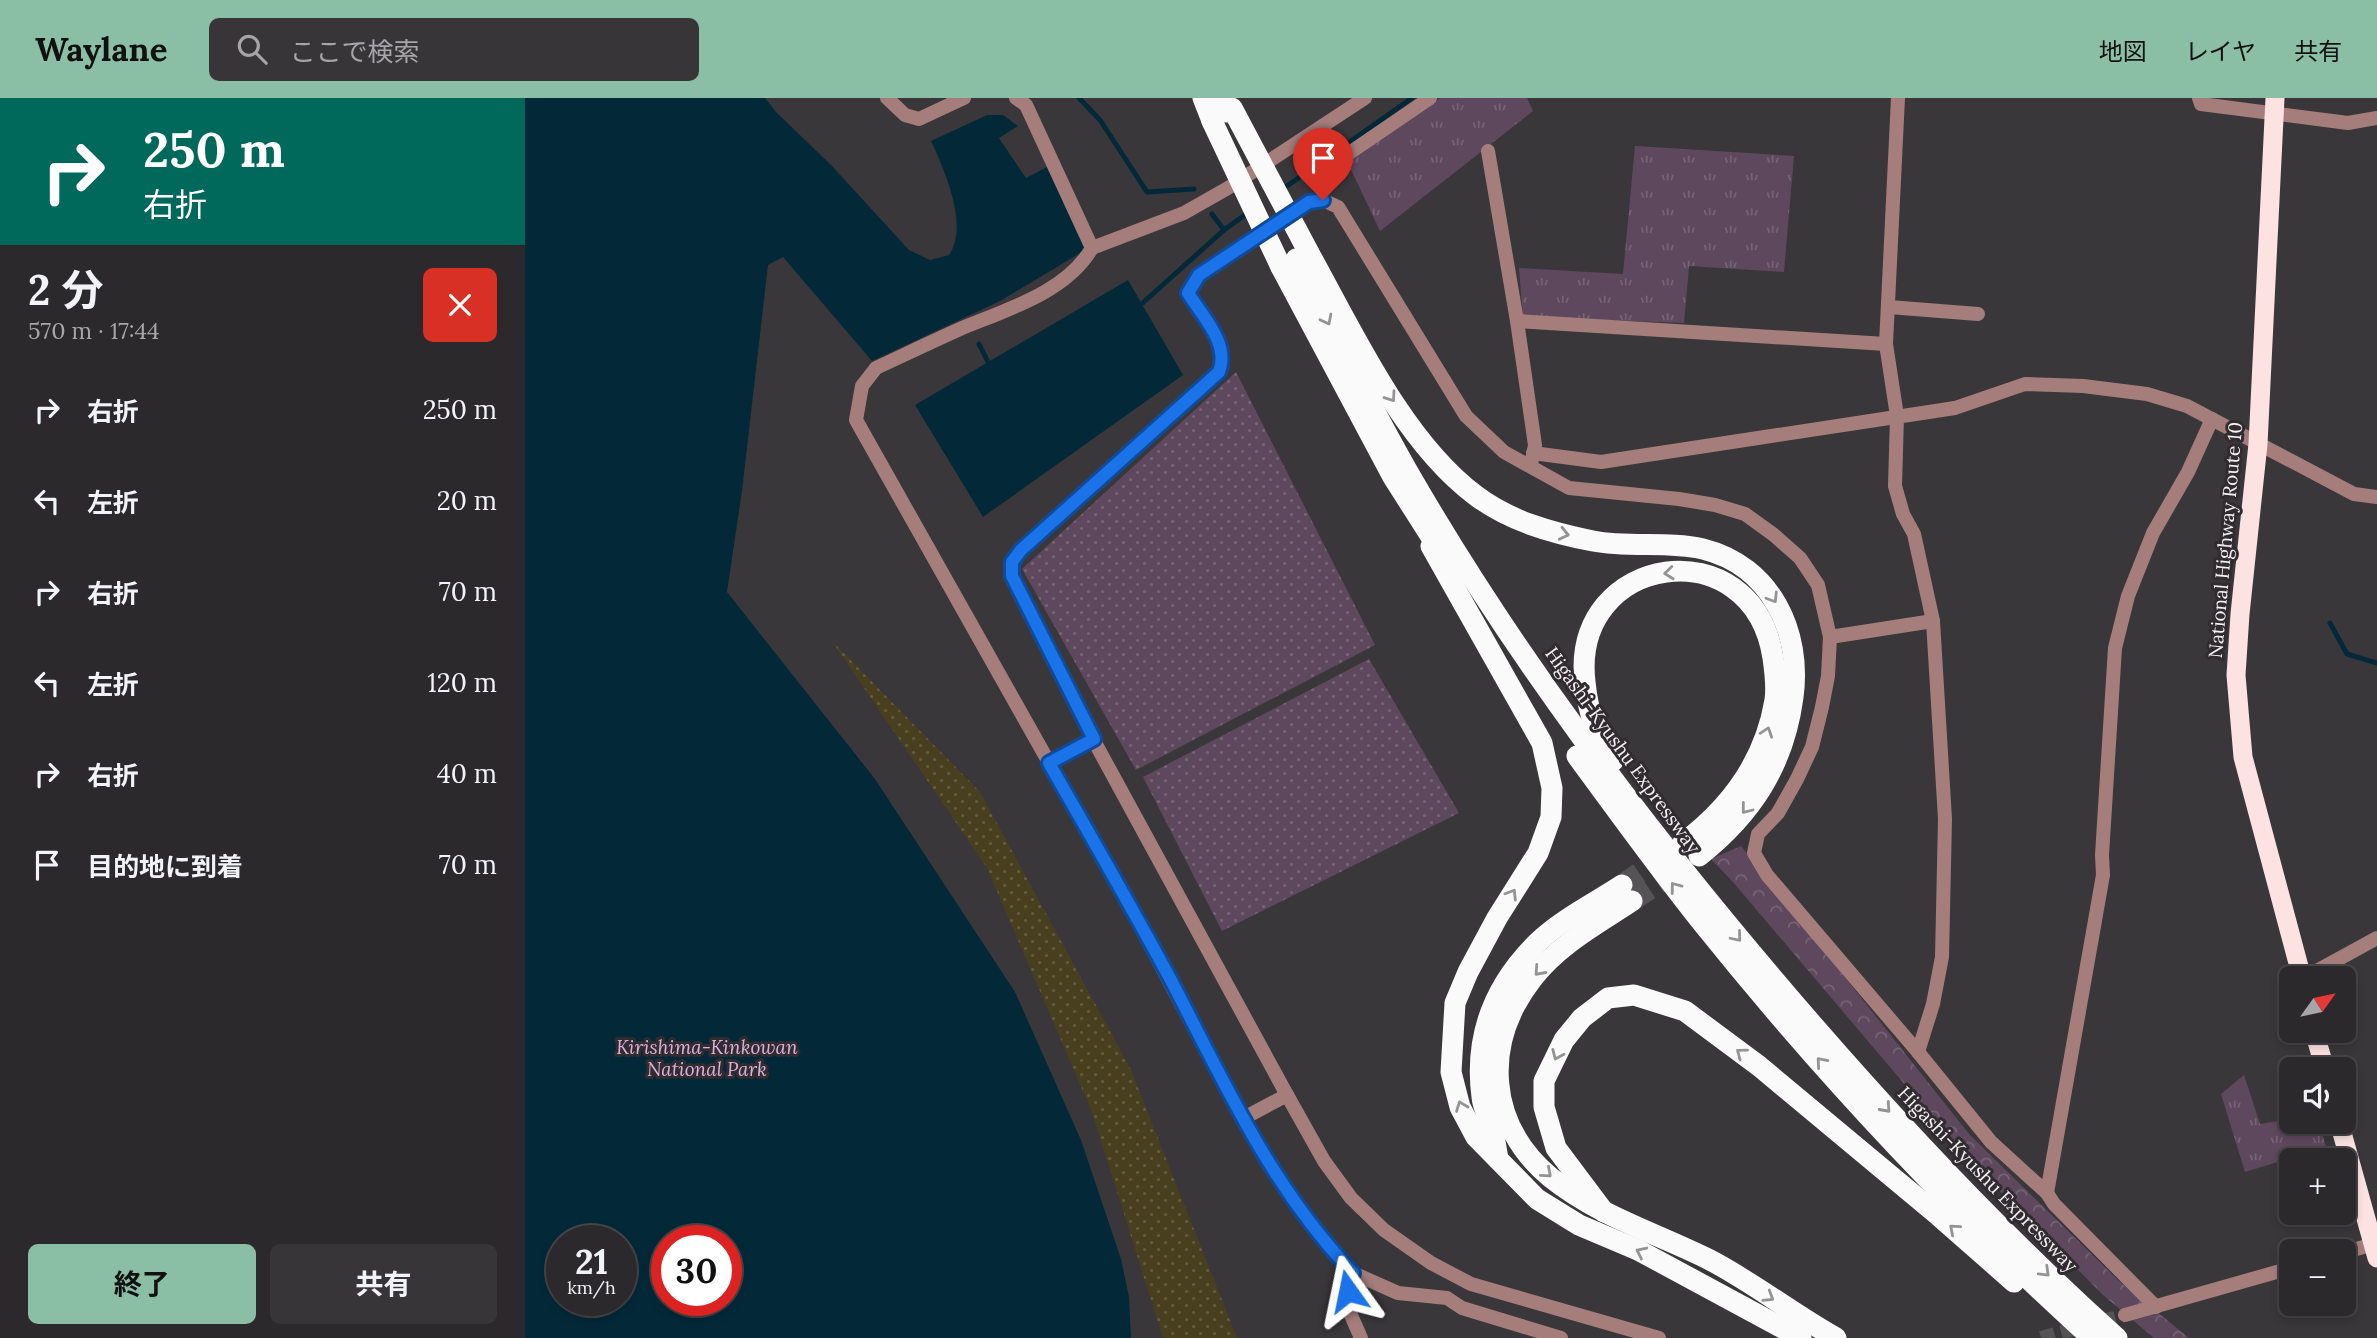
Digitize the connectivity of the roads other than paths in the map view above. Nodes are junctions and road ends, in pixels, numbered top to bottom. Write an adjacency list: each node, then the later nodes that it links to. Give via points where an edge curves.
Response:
1 (887, 98): 2 (street, via 905,115 919,119)
2 (964, 98)
3 (1016, 98): 14 (street, via 1026,105)
4 (1203, 98): 10 (highway, Higashi-Kyushu Expressway)
5 (1365, 98): 12 (street)
6 (1430, 98): 12 (street, via 1342,158)
7 (1898, 98): 16 (street)
8 (2199, 98): 9 (street, via 2201,104)
9 (2274, 105): 11 (street, via 2348,123); 22 (highway, National Highway Route 10)
10 (1223, 107): 15 (highway, Higashi-Kyushu Expressway)
11 (2377, 118)
12 (1321, 127): 14 (street, via 1184,213)
13 (1488, 152): 18 (street)
14 (1092, 248): 30 (street, via 1073,272 1041,294 876,368 862,386 856,420)
15 (1295, 260): 25 (highway, Higashi-Kyushu Expressway); 31 (highway, Higashi-Kyushu Expressway, one-way to 31, via 1410,475 1492,607 1555,701); 31 (highway, one-way to 31, via 1435,459 1476,496 1511,516 1595,542 1704,550 1741,565 1768,589 1791,637 1796,664 1790,720 1781,751 1765,784 1722,838 1691,849 1744,782 1772,717 1776,691 1771,644 1762,620 1750,601 1732,586 1712,576 1673,571 1638,580 1616,594 1591,627 1586,642 1584,677 1592,722 1607,752)
16 (1889, 307): 17 (street); 19 (street)
17 (1978, 314)
18 (1517, 321): 19 (street); 23 (street)
19 (1887, 344): 20 (street)
20 (1897, 416): 21 (street, via 1955,408 2025,384 2147,394); 23 (street, via 1601,462); 27 (street, via 1895,486 1914,534)
21 (2212, 419): 22 (street); 40 (street, via 2153,533 2128,596 2115,648 2103,875)
22 (2258, 443): 26 (street, via 2354,494); 33 (highway, National Highway Route 10, via 2240,614 2239,713 2243,757)
23 (1533, 453): 24 (street)
24 (1530, 468): 28 (street, via 1569,488 1679,499 1745,514 1800,558 1818,585); 29 (street, via 1504,452 1466,416 1338,207 1323,200 1309,202 1199,275 1188,293 1219,342 1224,360 1219,372 1012,562 1012,576)
25 (1393, 477): 39 (highway, one-way to 25, via 1476,1137 1460,1107 1451,1072 1455,1003 1497,918 1538,853 1551,817 1552,788 1542,743); 54 (highway, Higashi-Kyushu Expressway, one-way to 25, via 1899,1147 1705,926 1530,688)
26 (2377, 497)
27 (1933, 621): 28 (street); 35 (street, via 1944,819 1944,912 1942,957)
28 (1830, 637): 35 (street, via 1828,676 1812,747 1778,813 1758,834 1754,853 1767,875)
29 (1094, 739): 30 (street); 36 (street)
30 (1049, 763): 37 (street)
31 (1705, 899): 55 (highway, Higashi-Kyushu Expressway, one-way to 55, via 1812,1025 1987,1217)
32 (2377, 937): 34 (street)
33 (2300, 966)
34 (2325, 966)
35 (1918, 1052): 40 (street, via 1991,1142)
36 (1287, 1095): 37 (street); 50 (street, via 1351,1198 1384,1230 1431,1263 1471,1283)
37 (1242, 1119): 45 (street, via 1290,1196)
38 (2342, 1134): 42 (highway)
39 (1499, 1161): 41 (highway, one-way to 41, via 1482,1101 1479,1061 1484,1026 1496,997 1539,942 1627,893 1532,978 1515,1005 1498,1061 1499,1096 1524,1152 1551,1178); 51 (highway, one-way to 39, via 1638,1250 1579,1225 1537,1199)
40 (2047, 1193): 46 (street)
41 (1604, 1212): 52 (highway, one-way to 52, via 1711,1261); 53 (highway, one-way to 41, via 1759,1066 1685,1011 1634,995 1608,998 1582,1018 1564,1040 1544,1081 1544,1107 1556,1148)
42 (2376, 1249): 43 (street)
43 (2356, 1251)
44 (2279, 1271): 46 (street)
45 (1353, 1273): 48 (street, via 1347,1306); 49 (street, via 1398,1293 1447,1298 1462,1308)
46 (2156, 1307): 47 (street)
47 (2125, 1315)
48 (1361, 1338)
49 (1560, 1338)
50 (1659, 1338)
51 (1801, 1338)
52 (1836, 1338)
53 (2080, 1338)
54 (2092, 1338)
55 (2117, 1338)

